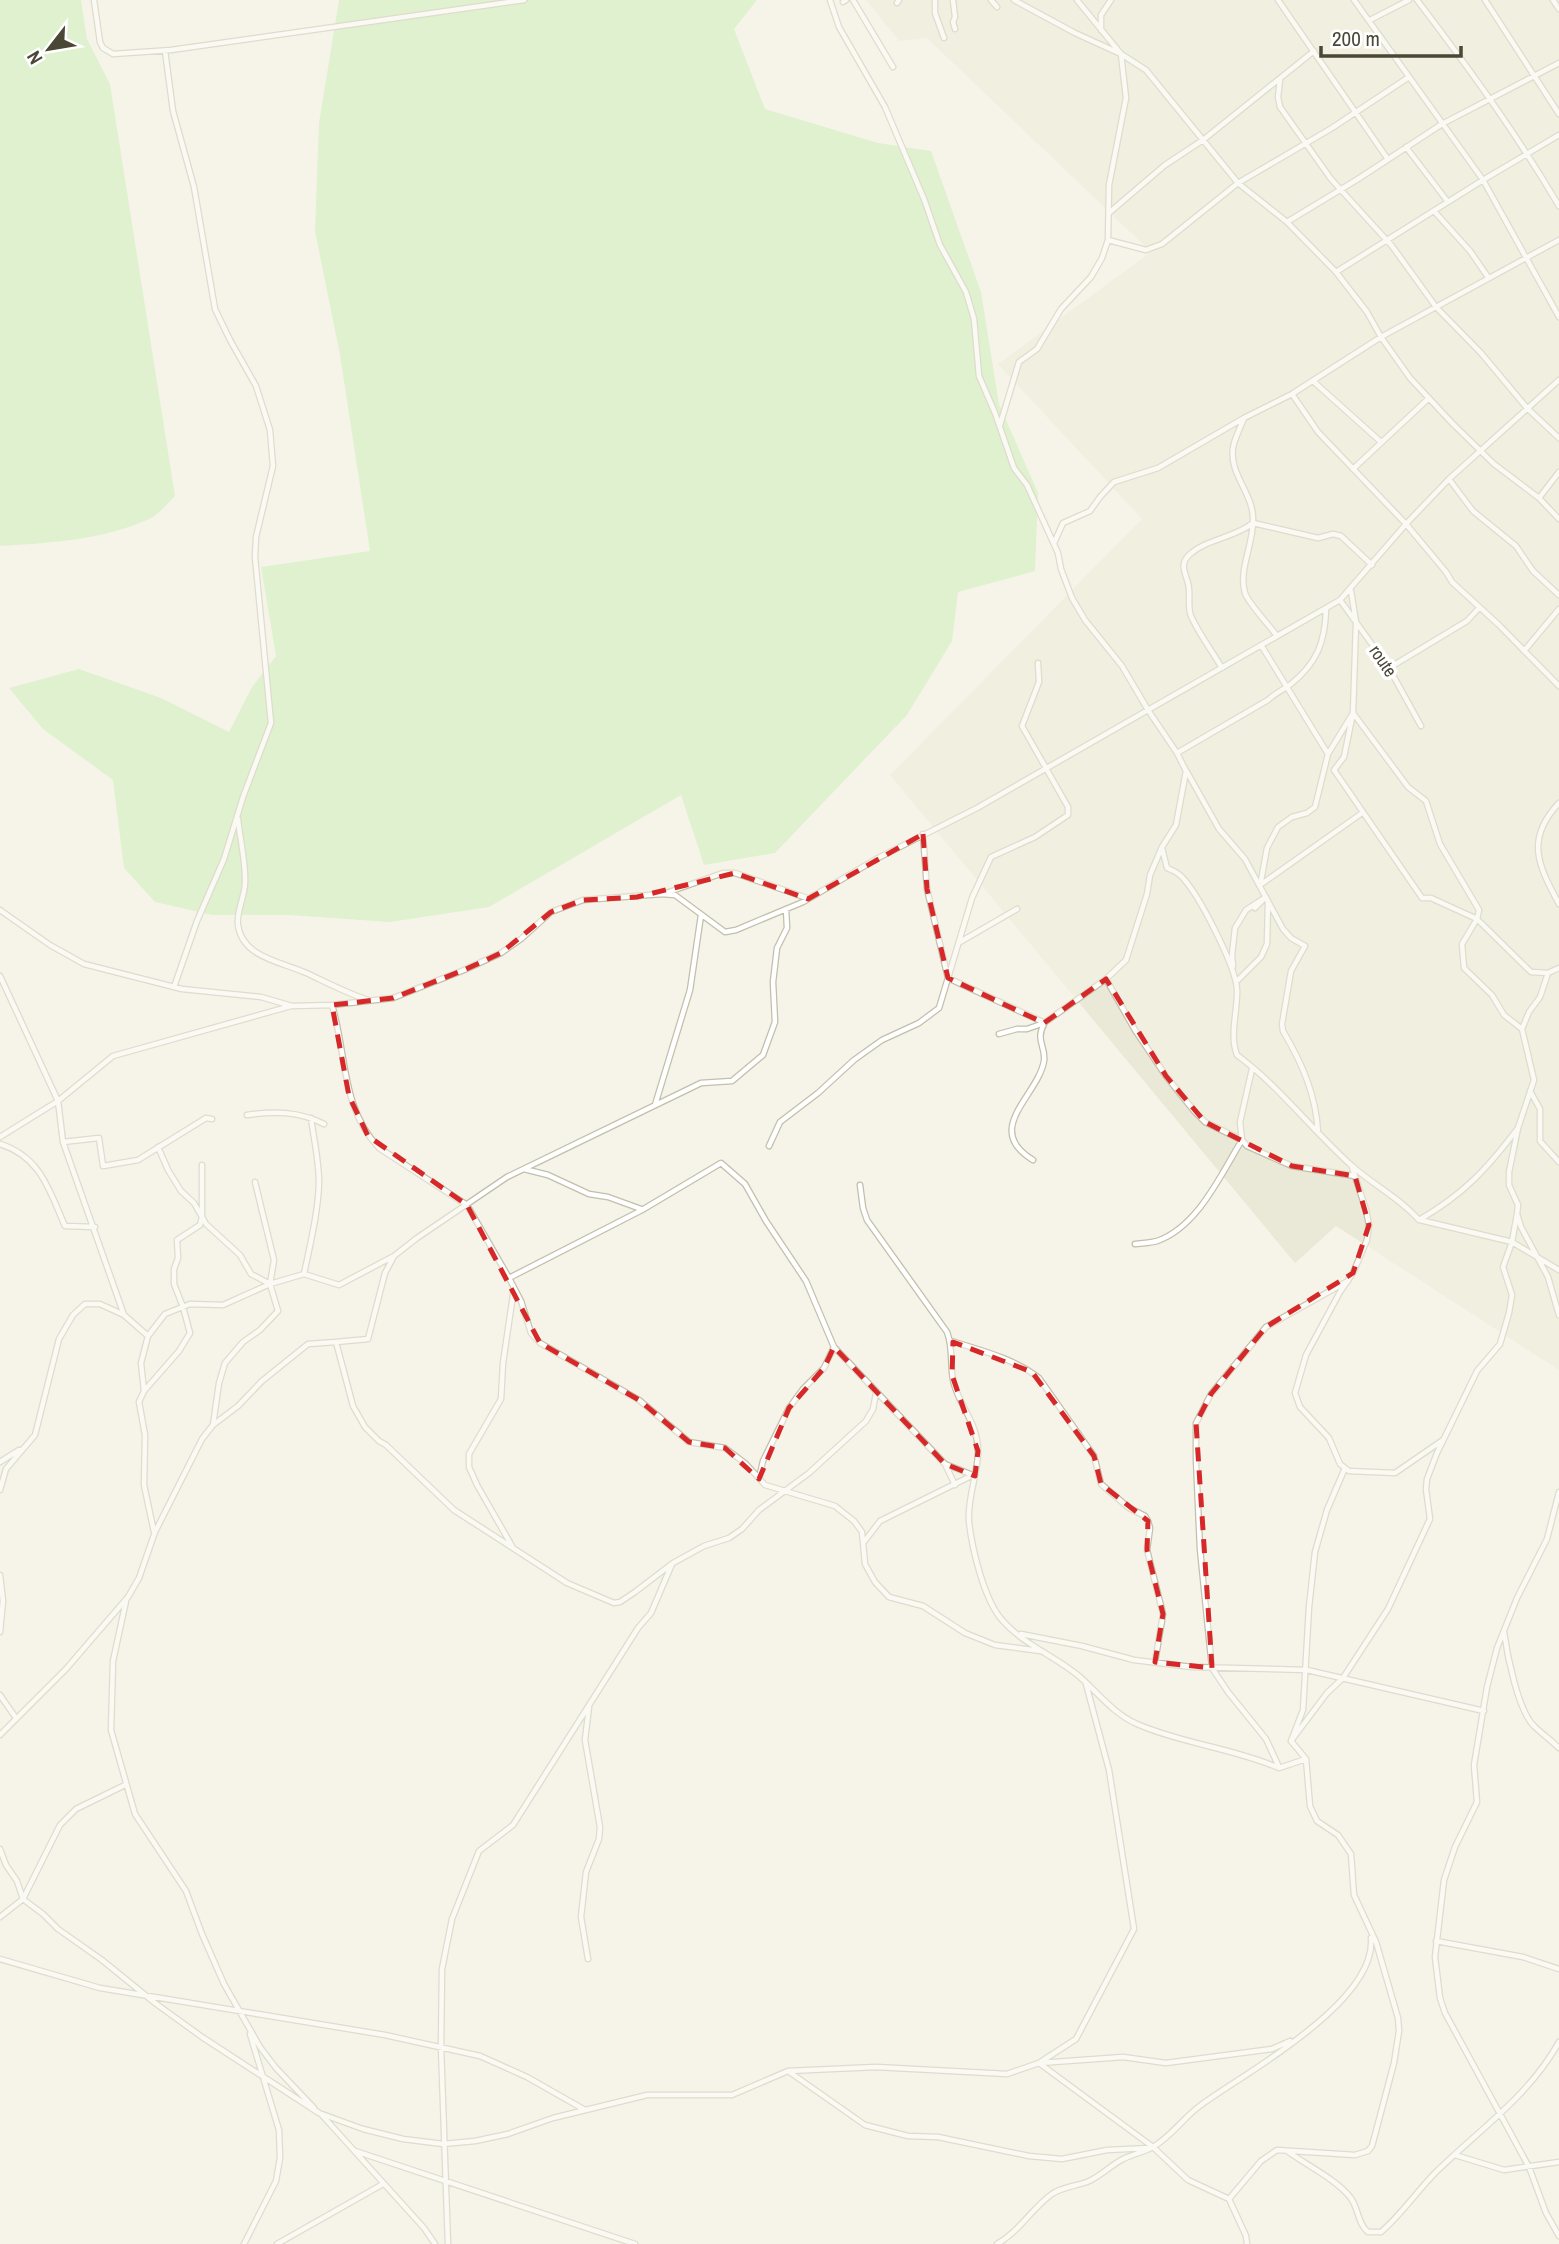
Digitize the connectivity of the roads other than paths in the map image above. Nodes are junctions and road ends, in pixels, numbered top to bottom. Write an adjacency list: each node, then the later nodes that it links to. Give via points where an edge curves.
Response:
1 (94, 0): 23 (street, via 100,42 107,52)
2 (524, 0): 23 (street)
3 (830, 0): 64 (street, via 839,27 885,107 940,245 966,292 974,319 979,376)
4 (853, 0): 27 (street)
5 (934, 0): 22 (street)
6 (953, 0): 20 (street)
7 (991, 0): 17 (street)
8 (1014, 0): 25 (street)
9 (1077, 0): 21 (street)
10 (1111, 0): 21 (street, via 1101,15)
11 (1279, 0): 24 (street)
12 (1354, 0): 19 (street)
13 (1409, 0): 19 (street)
14 (1417, 0): 31 (street)
15 (1485, 0): 29 (street)
16 (1553, 0): 18 (street)
17 (998, 7)
18 (1559, 9)
19 (1370, 20): 28 (street)
20 (955, 29)
21 (1103, 35): 25 (street)
22 (944, 38)
23 (165, 51): 101 (street, via 173,111 194,187 215,309 256,386 273,448 254,556 271,723)
24 (1314, 51): 30 (street); 32 (street)
25 (1121, 54): 36 (street, via 1146,70); 47 (street, via 1126,98 1109,185)
26 (1559, 64): 29 (street)
27 (893, 67)
28 (1409, 77): 32 (street); 34 (street)
29 (1534, 77): 31 (street); 33 (street)
30 (1280, 80): 36 (street); 37 (street, via 1280,107)
31 (1491, 98): 34 (street); 39 (street)
32 (1355, 112): 37 (street); 40 (street)
33 (1559, 114)
34 (1442, 124): 38 (street); 41 (street)
35 (1559, 135): 39 (street)
36 (1203, 139): 42 (street); 47 (street)
37 (1305, 145): 42 (street); 43 (street)
38 (1406, 147): 40 (street); 44 (street)
39 (1528, 153): 41 (street); 45 (street)
40 (1387, 158): 43 (street)
41 (1483, 180): 44 (street); 52 (street)
42 (1238, 183): 48 (street); 49 (street, via 1154,248 1137,249)
43 (1341, 190): 48 (street); 50 (street)
44 (1448, 202): 46 (street)
45 (1559, 205)
46 (1434, 211): 50 (street); 54 (street)
47 (1109, 213): 49 (street)
48 (1287, 222): 53 (street)
49 (1108, 240): 64 (street, via 1091,276 1061,309 1037,349 1019,362)
50 (1386, 240): 53 (street); 55 (street)
51 (1559, 240): 52 (street)
52 (1526, 257): 54 (street); 56 (street)
53 (1336, 272): 57 (street)
54 (1488, 277): 55 (street)
55 (1436, 307): 57 (street); 62 (street)
56 (1559, 317)
57 (1381, 337): 59 (street); 61 (street)
58 (1559, 380): 62 (street)
59 (1313, 381): 60 (street); 66 (street)
60 (1292, 394): 63 (street); 68 (street, via 1318,432)
61 (1429, 398): 66 (street); 67 (street)
62 (1527, 408): 65 (street); 67 (street)
63 (1244, 418): 73 (street, via 1232,449 1238,477 1251,500); 75 (street, via 1158,468 1114,482 1090,511 1063,523)
64 (1000, 426): 75 (street, via 1014,468)
65 (1559, 438)
66 (1381, 442): 68 (street)
67 (1480, 451): 70 (street); 71 (street)
68 (1353, 469): 74 (street)
69 (1559, 472): 71 (street)
70 (1449, 479): 74 (street); 78 (street, via 1474,511 1516,546 1533,571)
71 (1539, 498): 72 (street)
72 (1559, 519)
73 (1253, 523): 76 (street, via 1318,538 1341,536); 84 (street, via 1242,582 1245,596); 88 (street, via 1190,554 1183,562 1191,615)
74 (1406, 524): 76 (street); 80 (street)
75 (1054, 543): 92 (street, via 1066,583 1085,620 1122,666)
76 (1371, 565): 77 (street)
77 (1350, 590): 79 (street); 83 (street)
78 (1559, 595)
79 (1340, 600): 81 (street); 83 (street, route)
80 (1479, 608): 86 (street); 89 (street, via 1467,621)
81 (1326, 609): 84 (street); 91 (street, via 1326,634 1319,652)
82 (1559, 609): 86 (street)
83 (1356, 622): 89 (street, route); 93 (street)
84 (1277, 636): 85 (street)
85 (1261, 645): 88 (street); 91 (street)
86 (1523, 652): 90 (street)
87 (1038, 663): 97 (street, via 1039,682 1023,726)
88 (1222, 668): 92 (street)
89 (1389, 668): 94 (street, route)
90 (1559, 686)
91 (1286, 687): 95 (street); 96 (street)
92 (1148, 710): 95 (street); 97 (street)
93 (1353, 713): 96 (street); 100 (street, via 1344,757 1334,770); 114 (street, via 1409,787 1426,802 1440,844 1479,910)
94 (1421, 726)
95 (1177, 753): 98 (street)
96 (1328, 754): 104 (street, via 1315,807 1278,827)
97 (1045, 769): 102 (street); 115 (street, via 1068,807 1068,815 1035,837 991,857)
98 (1186, 771): 103 (street, via 1176,825); 104 (street, via 1219,829 1245,859)
99 (1559, 803): 108 (street, via 1542,824 1538,843 1544,875)
100 (1362, 813): 104 (street); 114 (street, via 1422,898)
101 (237, 816): 123 (street); 124 (street, via 245,885 237,924 243,939 273,962)
102 (923, 834): 106 (street); 120 (street, via 927,889)
103 (1161, 847): 117 (street, via 1167,868 1181,875 1197,897); 121 (street, via 1129,953)
104 (1260, 886): 107 (street)
105 (662, 894): 106 (street, via 735,873); 113 (street, via 675,895); 124 (street, via 583,900 551,912 501,953 393,998)
106 (808, 898): 110 (street)
107 (1267, 898): 109 (street); 117 (street, via 1246,910 1235,928); 122 (street, via 1267,944 1261,957); 139 (street, via 1283,929 1305,946 1291,971 1282,1024 1307,1079)
108 (1559, 904)
109 (1255, 908)
110 (786, 909): 113 (street, via 724,932); 133 (street, via 786,931 775,960 775,1022 763,1055 732,1081 701,1083)
111 (1017, 909): 115 (street)
112 (0, 910): 123 (street, via 83,964)
113 (701, 914): 133 (street, via 690,990)
114 (1477, 919): 118 (street, via 1531,972); 128 (street, via 1462,944 1464,968)
115 (959, 942): 120 (street)
116 (1559, 968): 118 (street)
117 (1234, 971): 122 (street)
118 (1548, 973): 128 (street)
119 (0, 976): 132 (street)
120 (948, 978): 127 (street); 144 (street, via 939,1008 854,1060 780,1122)
121 (1106, 979): 127 (street); 141 (street, via 1166,1076 1195,1112)
122 (1236, 982): 130 (street, via 1235,1051)
123 (174, 987): 126 (street, via 261,997)
124 (369, 1000): 125 (street)
125 (332, 1005): 126 (street); 154 (street, via 349,1096 368,1136 379,1148)
126 (292, 1006): 132 (street, via 113,1056)
127 (1044, 1023): 129 (street); 146 (street, via 1039,1037 1044,1061 1012,1128 1019,1152)
128 (1522, 1029): 131 (street, via 1534,1080)
129 (999, 1034)
130 (1252, 1068): 139 (street); 141 (street, via 1241,1110)
131 (1530, 1091): 138 (street); 147 (street, via 1540,1109 1540,1141)
132 (58, 1101): 140 (street); 142 (street)
133 (655, 1105): 150 (street)
134 (247, 1115): 136 (street, via 281,1112)
135 (212, 1118): 145 (street)
136 (311, 1118): 137 (street); 165 (street, via 319,1185)
137 (324, 1124)
138 (1518, 1128): 156 (street, via 1509,1172); 158 (street, via 1470,1185)
139 (1318, 1132): 149 (street)
140 (0, 1137)
141 (1242, 1140): 151 (street, via 1292,1166); 161 (street, via 1198,1213 1157,1241)
142 (63, 1142): 145 (street, via 99,1138 103,1166 138,1160); 159 (street)
143 (0, 1144): 159 (street, via 30,1159 44,1178 65,1226)
144 (769, 1146)
145 (158, 1147): 157 (street, via 168,1170)
146 (1033, 1160)
147 (1559, 1163)
148 (202, 1165): 157 (street)
149 (1351, 1165): 151 (street); 158 (street, via 1405,1204)
150 (524, 1169): 154 (street); 155 (street)
151 (1355, 1176): 167 (street, via 1369,1225)
152 (255, 1182): 168 (street, via 274,1261)
153 (860, 1185): 174 (street, via 867,1220)
154 (467, 1205): 162 (street); 166 (street)
155 (642, 1210): 166 (street); 176 (street, via 721,1163 745,1184 806,1281)
156 (1517, 1214): 160 (street); 163 (street)
157 (202, 1217): 168 (street, via 240,1255 251,1274); 170 (street, via 200,1225 177,1240 174,1284)
158 (1419, 1220): 160 (street)
159 (95, 1227): 171 (street)
160 (1511, 1242): 163 (street); 181 (street, via 1503,1267 1512,1295 1500,1344 1477,1371)
161 (1135, 1244)
162 (394, 1256): 165 (street, via 339,1285); 175 (street, via 385,1273 368,1339)
163 (1537, 1256): 164 (street); 172 (street)
164 (1559, 1270)
165 (304, 1275): 168 (street)
166 (509, 1278): 169 (street)
167 (1348, 1280): 184 (street, via 1306,1355 1295,1392 1300,1407 1329,1437); 202 (street, via 1266,1327 1211,1394 1196,1423 1200,1549)
168 (270, 1284): 170 (street, via 223,1305); 179 (street, via 278,1311 225,1363)
169 (514, 1288): 186 (street, via 531,1333 540,1343 639,1400 689,1442 725,1448); 193 (street, via 500,1399 469,1454 477,1485)
170 (183, 1307): 173 (street, via 165,1314); 177 (street, via 190,1333)
171 (124, 1315): 173 (street); 180 (street, via 100,1304 85,1304 73,1315 60,1339)
172 (1559, 1315)
173 (148, 1336): 177 (street, via 141,1363)
174 (950, 1341): 185 (street, via 955,1387 975,1432 978,1451); 201 (street, via 988,1353 1039,1378 1094,1457 1101,1484 1149,1521 1147,1550 1163,1614)
175 (336, 1342): 179 (street, via 308,1344); 193 (street, via 353,1406 365,1427 454,1510)
176 (834, 1347): 178 (street); 186 (street, via 824,1368 789,1408)
177 (144, 1391): 191 (street, via 139,1402 145,1435 144,1485)
178 (876, 1392): 183 (street); 189 (street, via 866,1421)
179 (213, 1425): 191 (street)
180 (34, 1435): 182 (street); 188 (street, via 6,1469)
181 (1443, 1439): 184 (street, via 1395,1473); 204 (street, via 1427,1479 1430,1519 1388,1609)
182 (0, 1462)
183 (946, 1464): 185 (street); 187 (street)
184 (1345, 1468): 203 (street, via 1315,1552)
185 (973, 1476): 187 (street); 199 (street, via 968,1508 981,1575 1002,1621)
186 (759, 1479): 189 (street)
187 (955, 1485): 192 (street, via 880,1521)
188 (0, 1490)
189 (782, 1492): 192 (street, via 835,1506 854,1521); 194 (street, via 736,1534)
190 (1559, 1492): 197 (street, via 1547,1539)
191 (155, 1532): 196 (street)
192 (864, 1543): 200 (street, via 865,1564 889,1597 923,1606 965,1633 995,1645)
193 (512, 1547): 194 (street, via 568,1583 614,1603)
194 (673, 1563): 207 (street, via 651,1613)
195 (0, 1575): 198 (street)
196 (128, 1597): 209 (street); 215 (street, via 113,1661 111,1730)
197 (1504, 1631): 208 (street); 212 (street, via 1509,1670 1528,1718)
198 (0, 1632)
199 (1018, 1633): 200 (street); 201 (street)
200 (1041, 1651): 205 (street)
201 (1155, 1662): 202 (street)
202 (1212, 1668): 203 (street); 214 (street, via 1266,1739)
203 (1307, 1670): 204 (street); 211 (street, via 1303,1710)
204 (1343, 1678): 208 (street); 211 (street)
205 (1086, 1683): 214 (street, via 1134,1723); 230 (street, via 1109,1770 1134,1929 1076,2039)
206 (0, 1695): 209 (street)
207 (589, 1703): 222 (street, via 585,1740 600,1827 586,1872 582,1917); 229 (street, via 513,1825 479,1851 446,1943)
208 (1484, 1711): 220 (street, via 1474,1765 1477,1802 1449,1862)
209 (16, 1718): 210 (street)
210 (0, 1735)
211 (1291, 1741): 213 (street)
212 (1559, 1748)
213 (1306, 1759): 214 (street); 219 (street, via 1310,1807 1317,1821 1338,1835 1351,1854 1354,1895)
214 (1279, 1768)
215 (125, 1785): 217 (street, via 76,1810 60,1825); 225 (street, via 135,1814 186,1891)
216 (0, 1849): 217 (street)
217 (23, 1899): 218 (street); 224 (street)
218 (0, 1917)
219 (1371, 1934): 227 (street, via 1372,1948 1354,1983 1324,2018); 238 (street, via 1399,2031 1372,2146 1355,2155)
220 (1436, 1941): 223 (street, via 1523,1957); 235 (street, via 1445,2013)
221 (0, 1959): 224 (street, via 100,1989)
222 (588, 1959)
223 (1559, 1969)
224 (145, 1995): 225 (street); 232 (street)
225 (239, 2011): 226 (street); 229 (street)
226 (246, 2024): 232 (street); 234 (street, via 276,2068)
227 (1299, 2038): 230 (street, via 1272,2049 1166,2063 1123,2057); 237 (street, via 1198,2106)
228 (1559, 2042): 235 (street, via 1528,2088)
229 (440, 2048): 233 (street, via 480,2056); 236 (street)
230 (1039, 2063): 231 (street, via 1007,2074 876,2067); 237 (street)
231 (788, 2071): 233 (street, via 732,2095 647,2095); 237 (street, via 865,2125 908,2136 1062,2159)
232 (261, 2076): 234 (street); 247 (street, via 279,2130 280,2158 276,2181)
233 (586, 2111): 236 (street, via 508,2134)
234 (320, 2113): 236 (street, via 384,2135); 239 (street)
235 (1500, 2114): 240 (street); 242 (street)
236 (443, 2144): 243 (street)
237 (1153, 2147): 245 (street, via 1188,2180); 252 (street, via 1051,2195 1017,2231)
238 (1286, 2150): 240 (street, via 1345,2191 1356,2206 1362,2227 1374,2234 1387,2227); 245 (street, via 1268,2155)
239 (355, 2151): 243 (street); 244 (street)
240 (1454, 2155): 242 (street, via 1504,2170)
241 (1559, 2162): 242 (street)
242 (1530, 2167): 246 (street)
243 (446, 2183): 250 (street); 251 (street)
244 (383, 2184): 248 (street); 249 (street)
245 (1229, 2199): 253 (street)
246 (1559, 2236)
247 (244, 2244)
248 (277, 2244)
249 (435, 2244)
250 (447, 2244)
251 (635, 2244)
252 (997, 2244)
253 (1247, 2244)

